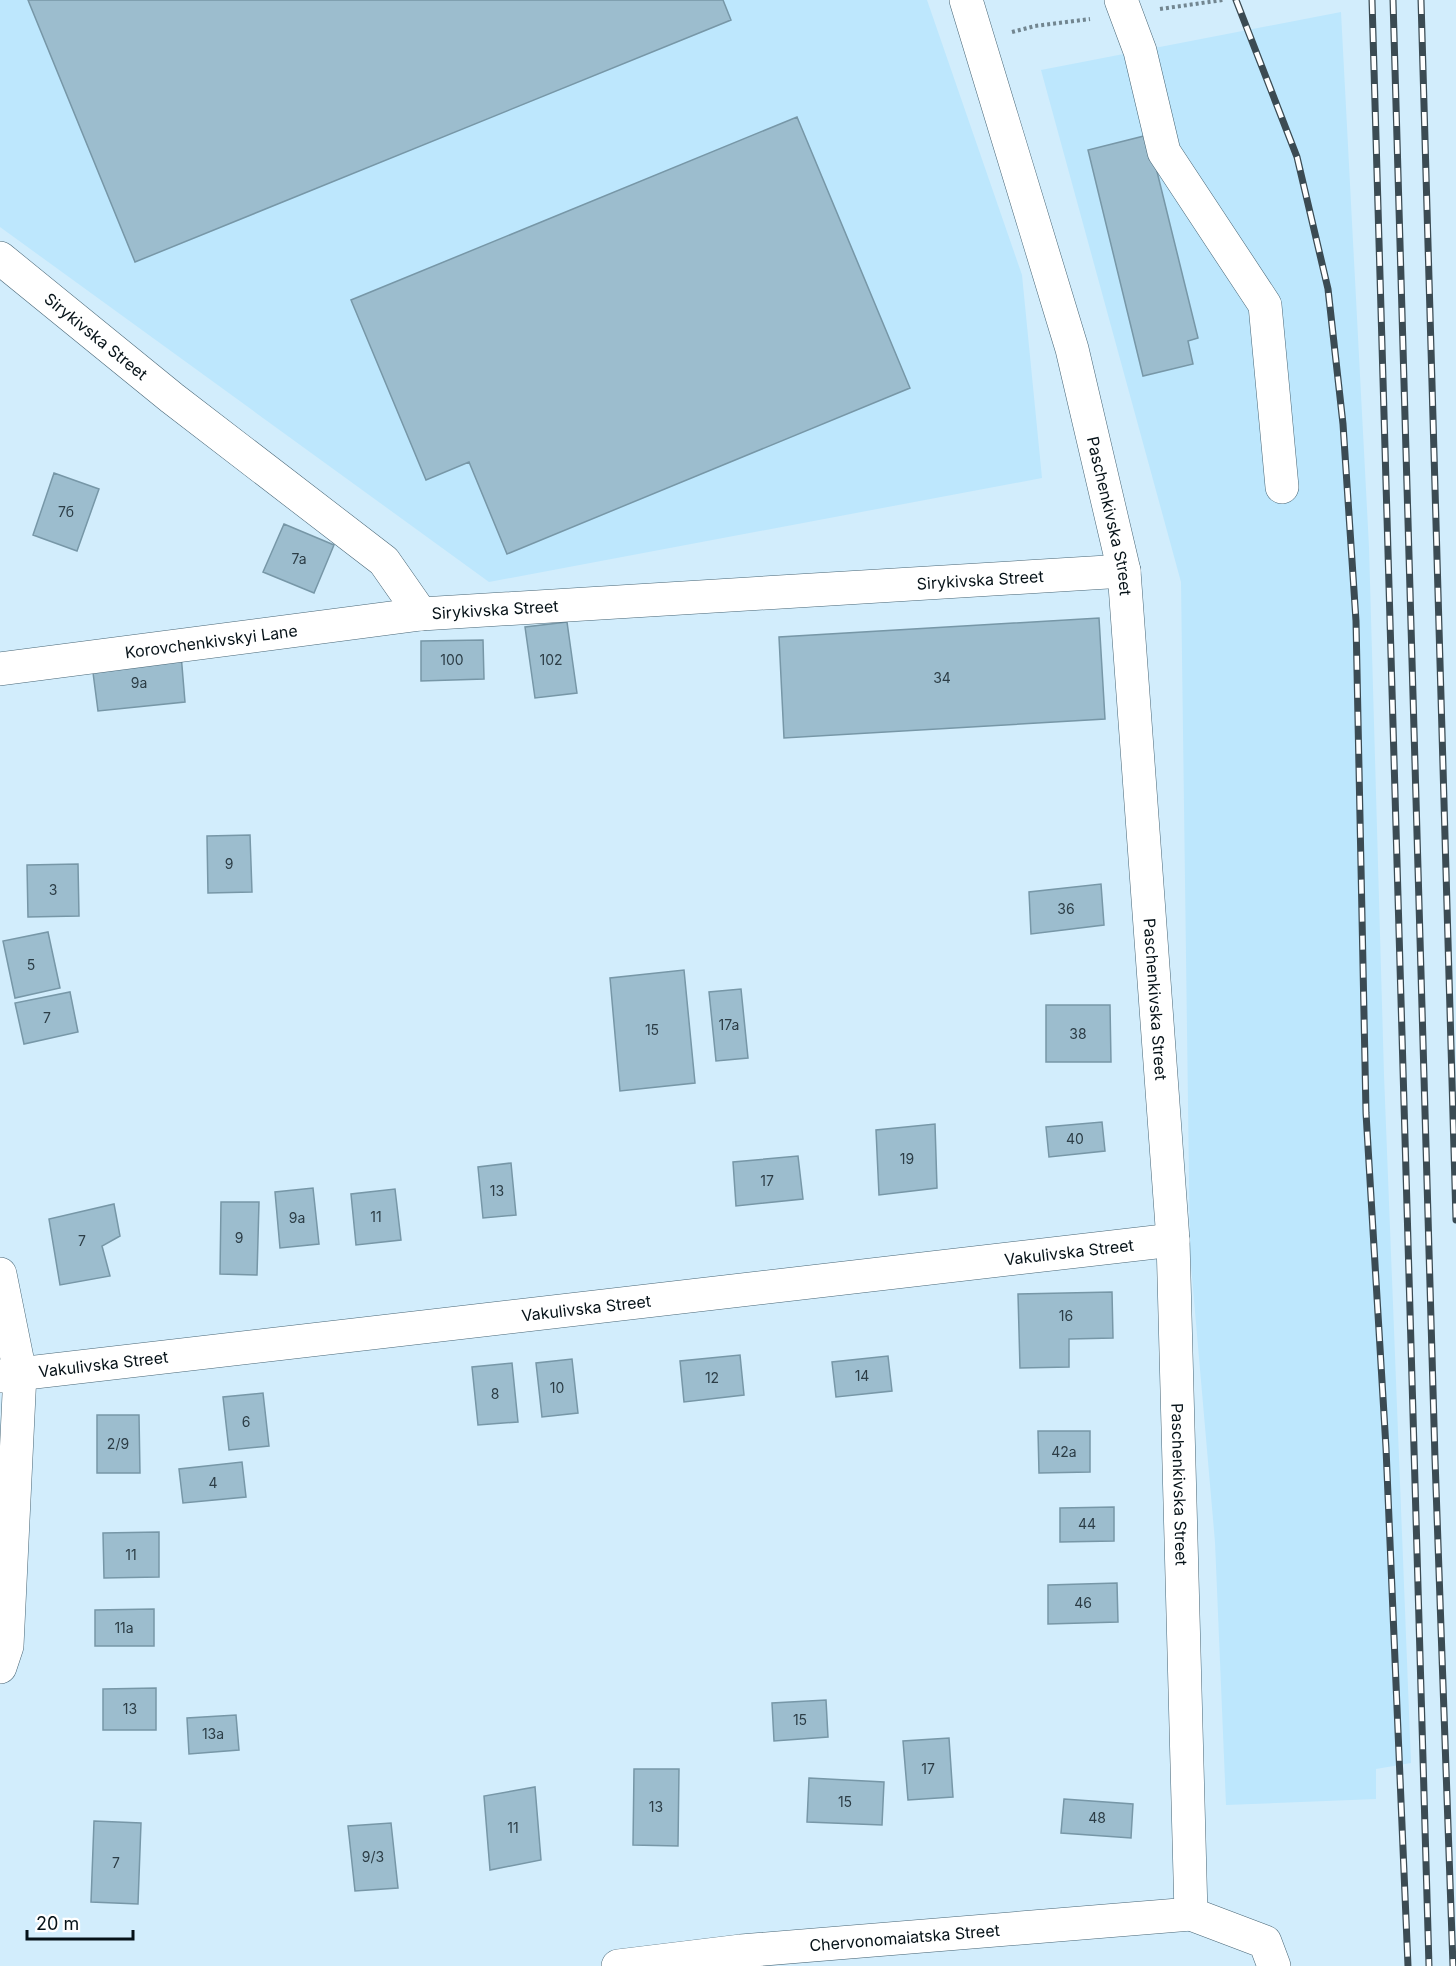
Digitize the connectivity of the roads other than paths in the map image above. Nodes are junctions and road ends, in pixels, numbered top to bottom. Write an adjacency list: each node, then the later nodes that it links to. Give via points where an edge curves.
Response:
1 (966, 0): 5 (street, Paschenkivska Street, via 1072,349)
2 (1121, 0): 4 (street, via 1140,51 1164,152 1265,305)
3 (0, 258): 6 (street, Sirykivska Street, via 172,398 384,561)
4 (1282, 487)
5 (1124, 571): 6 (street, Sirykivska Street); 8 (street, Paschenkivska Street)
6 (421, 614): 7 (street, Korovchenkivskyi Lane)
7 (0, 669)
8 (1173, 1240): 10 (street, Vakulivska Street); 12 (street, Paschenkivska Street)
9 (0, 1274): 10 (street)
10 (10, 1374): 11 (street, via 7,1646)
11 (0, 1667)
12 (1191, 1914): 13 (street, Chervonomaiatska Street, via 741,1951); 14 (street, via 1265,1942)
13 (618, 1966)
14 (1274, 1966)

